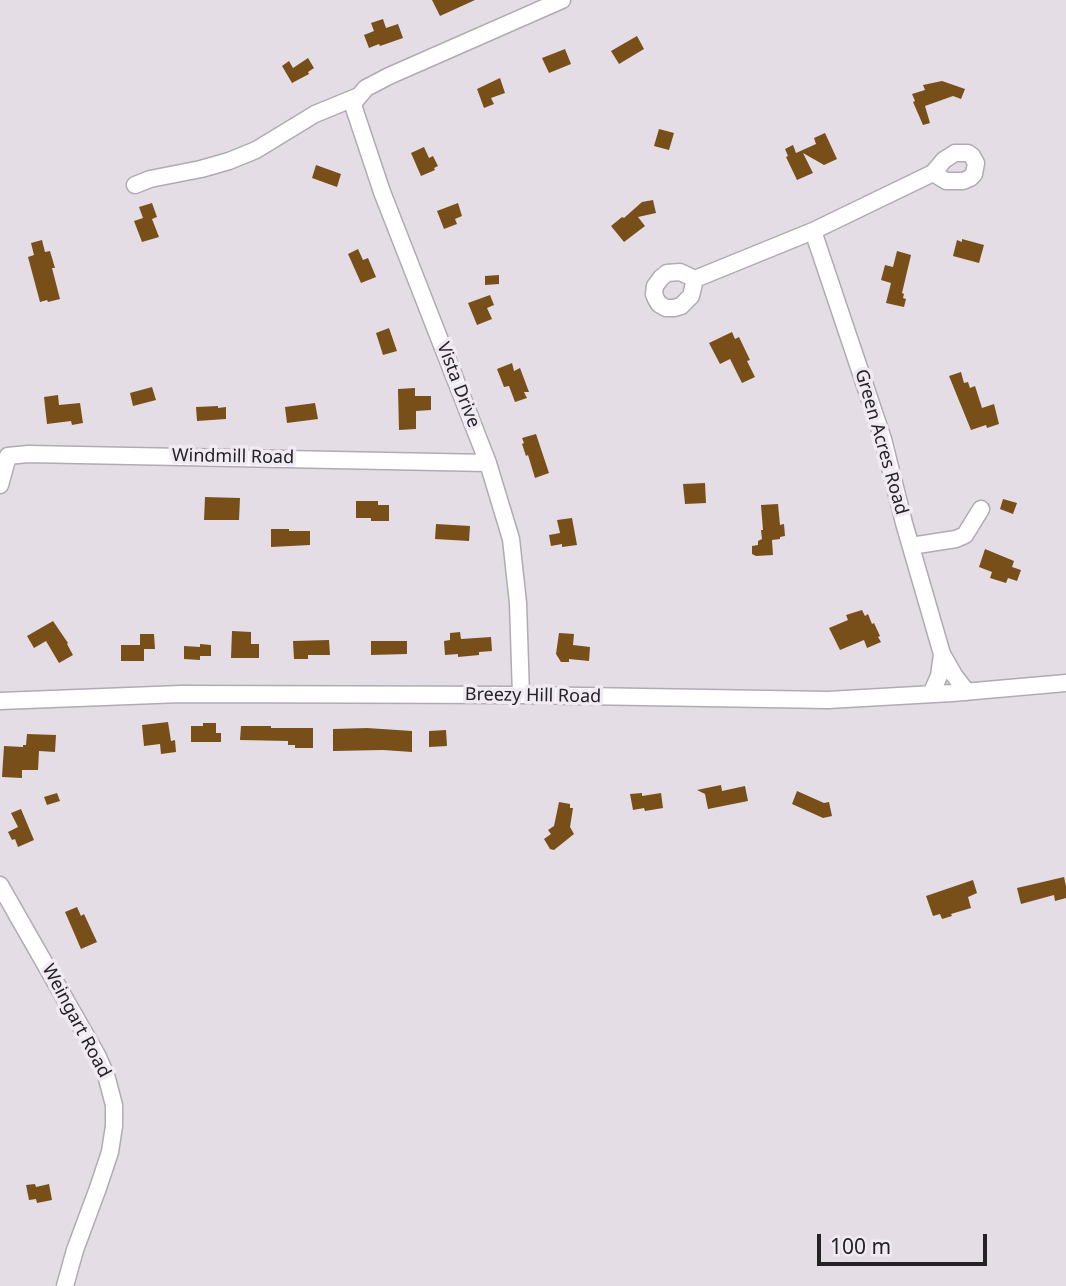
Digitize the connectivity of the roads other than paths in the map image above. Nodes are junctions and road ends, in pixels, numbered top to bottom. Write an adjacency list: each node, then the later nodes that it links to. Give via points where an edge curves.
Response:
1 (562, 0): 2 (street)
2 (363, 92): 4 (street, via 315,114 256,150); 7 (street, Vista Drive, via 354,108 382,192)
3 (933, 173): 5 (street)
4 (135, 185)
5 (813, 231): 6 (street); 10 (street, Green Acres Road, via 865,381)
6 (695, 279)
7 (488, 463): 8 (street, Windmill Road, via 28,454 8,456); 15 (street, Vista Drive, via 511,539)
8 (0, 485)
9 (981, 509): 10 (street, via 965,535)
10 (911, 546): 11 (street, Green Acres Road)
11 (942, 654): 13 (street, Green Acres Road); 14 (street, Green Acres Road)
12 (1066, 683): 13 (street, Breezy Hill Road)
13 (967, 692): 14 (street, Breezy Hill Road)
14 (931, 694): 15 (street, Breezy Hill Road, via 828,700)
15 (521, 695): 16 (street, Breezy Hill Road, via 181,694)
16 (0, 701)
17 (0, 885): 18 (street, Weingart Road, via 97,1055 114,1105 110,1152)
18 (65, 1286)

